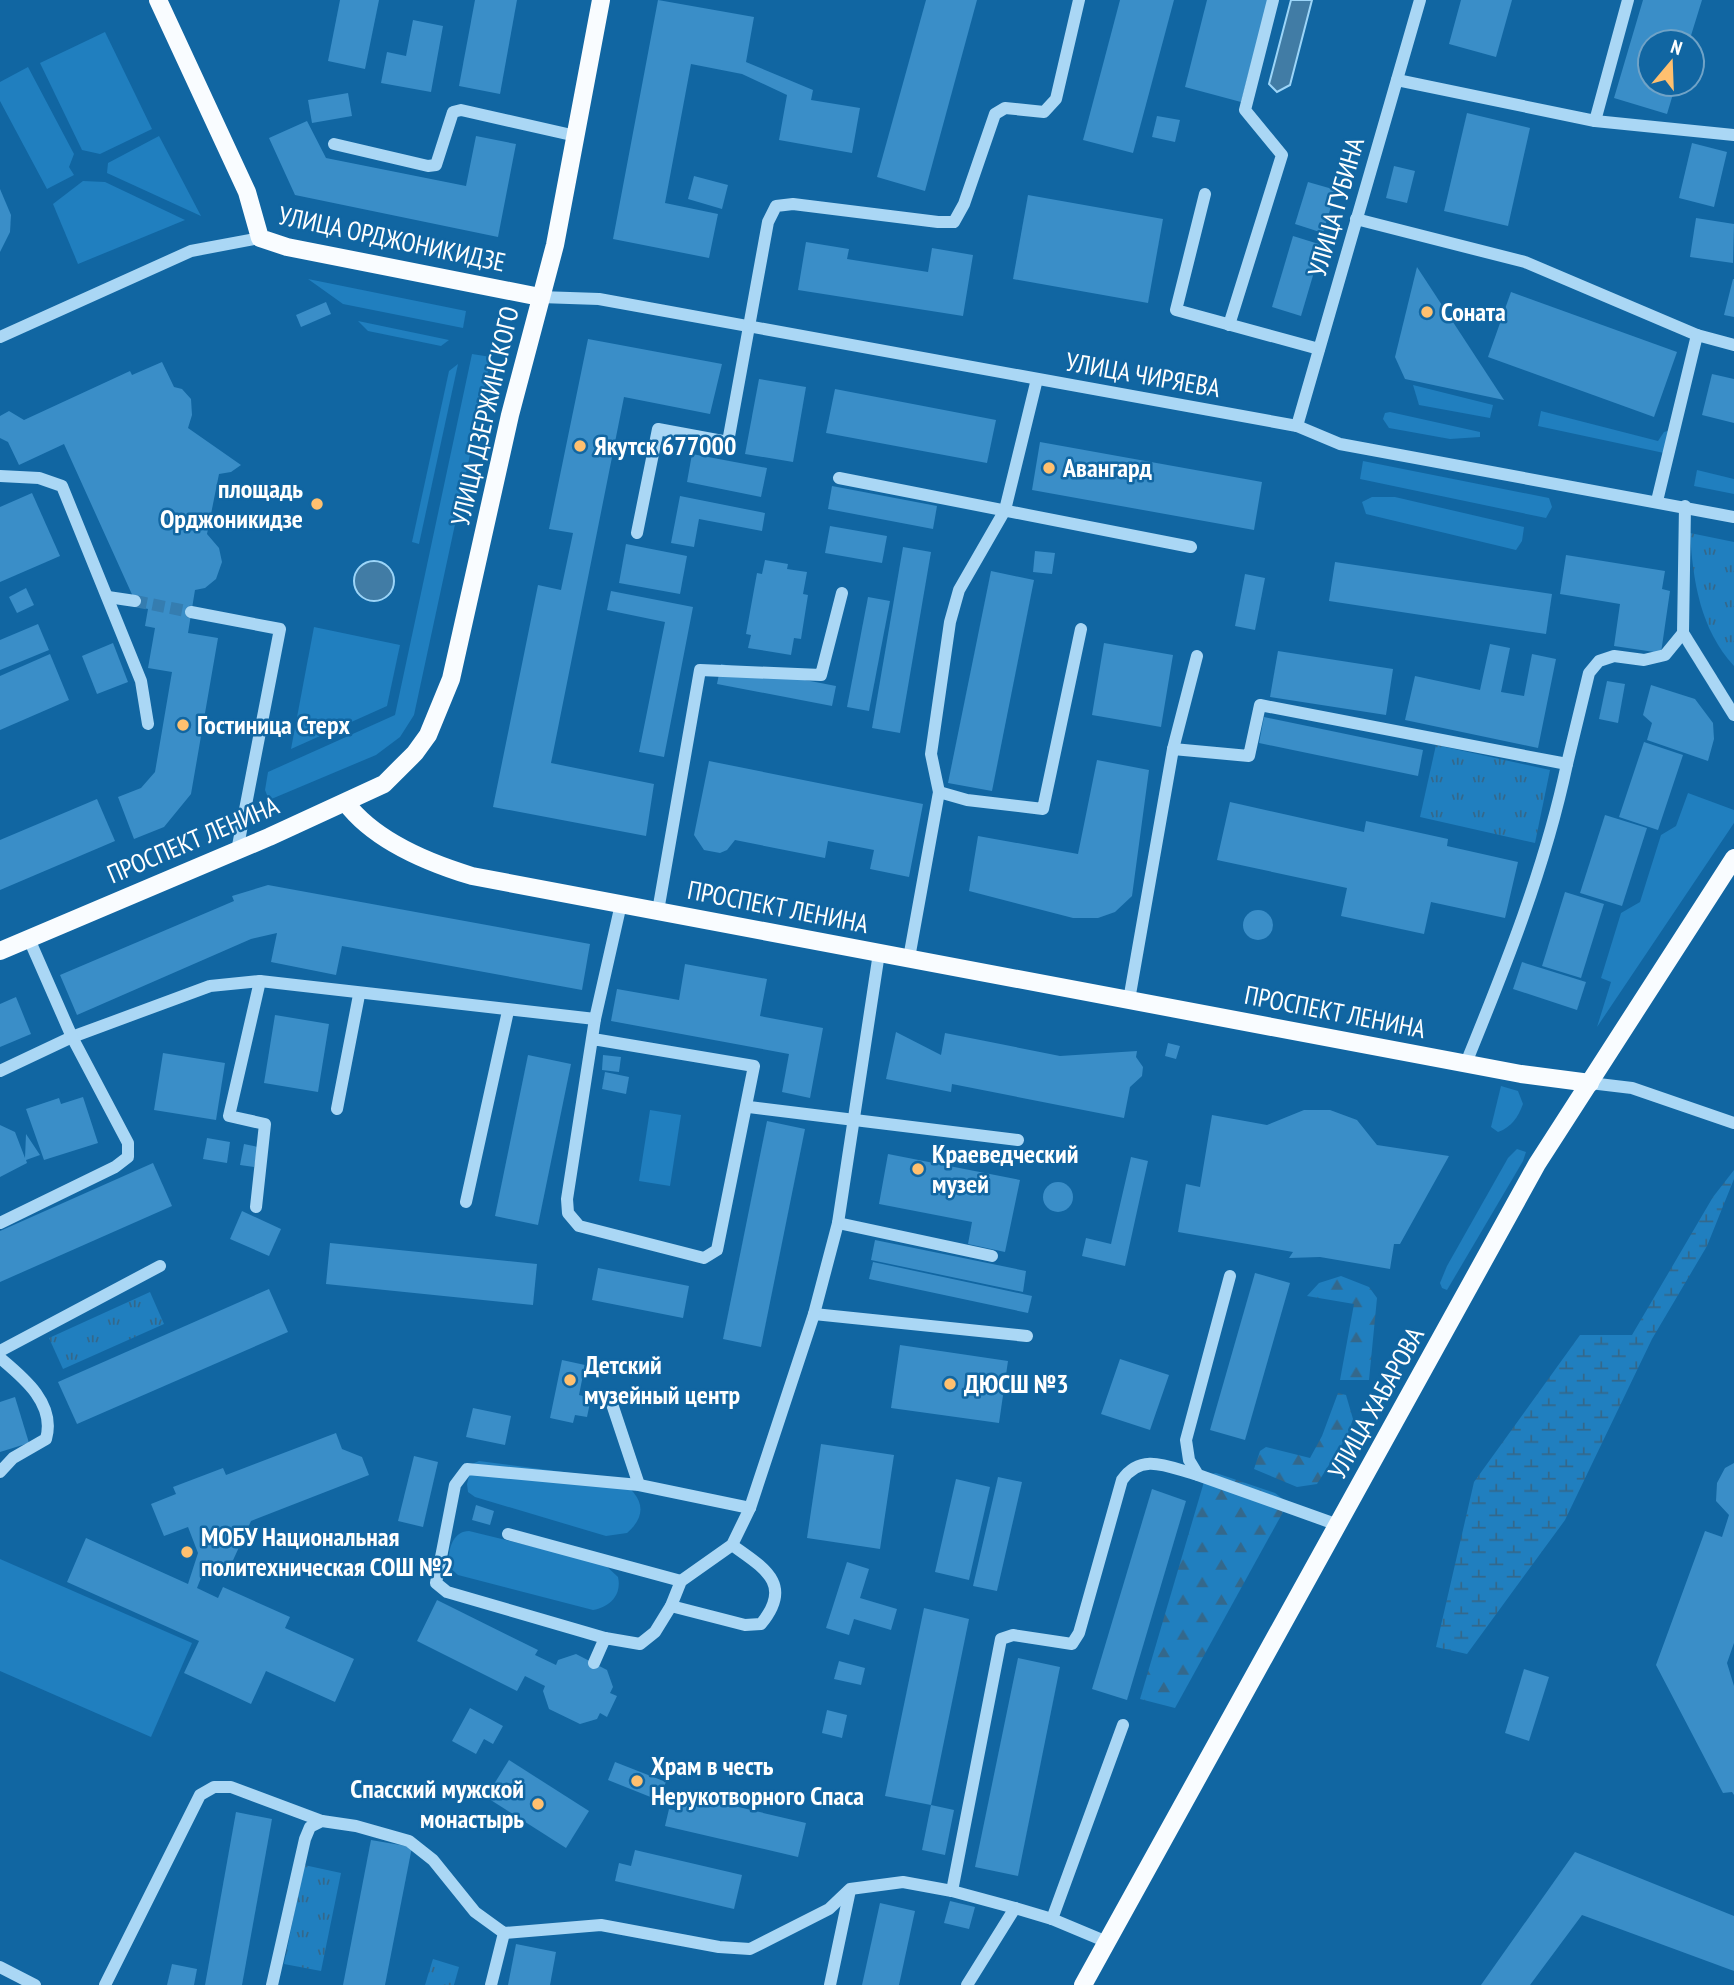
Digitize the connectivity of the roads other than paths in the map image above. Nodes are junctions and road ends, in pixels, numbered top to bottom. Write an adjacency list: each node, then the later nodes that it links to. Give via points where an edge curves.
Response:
1 (158, 0): 14 (main road, via 247,192)
2 (601, 0): 9 (main road, УЛИЦА ДЗЕРЖИНСКОГО)
3 (1079, 0): 17 (street, via 1056,99 1044,112 1005,108 995,114 954,222 793,204 776,206 768,222)
4 (1273, 0): 16 (street, via 1245,110 1282,155)
5 (1420, 0): 7 (street, УЛИЦА ГУБИНА)
6 (1628, 0): 8 (street)
7 (1396, 80): 8 (street); 13 (street, УЛИЦА ГУБИНА)
8 (1595, 121): 10 (street)
9 (576, 135): 11 (street, via 461,110 449,119 436,165); 15 (main road, УЛИЦА ДЗЕРЖИНСКОГО, via 555,246)
10 (1734, 135)
11 (334, 144)
12 (1205, 194): 16 (street, via 1176,310)
13 (1356, 219): 18 (street, via 1525,262); 21 (street, УЛИЦА ГУБИНА)
14 (260, 238): 15 (main road, УЛИЦА ОРДЖОНИКИДЗЕ); 19 (street, УЛИЦА ОРДЖОНИКИДЗЕ, via 191,251)
15 (540, 297): 17 (street, УЛИЦА ЧИРЯЕВА, via 599,299); 44 (main road, УЛИЦА ДЗЕРЖИНСКОГО, via 445,698 428,735 401,769 384,784)
16 (1229, 324): 21 (street)
17 (750, 326): 22 (street, УЛИЦА ЧИРЯЕВА); 30 (street, via 728,442 658,429)
18 (1697, 335): 20 (street); 26 (street)
19 (0, 337)
20 (1734, 345)
21 (1319, 349): 23 (street, УЛИЦА ГУБИНА)
22 (1037, 379): 23 (street, УЛИЦА ЧИРЯЕВА); 28 (street)
23 (1297, 426): 26 (street, УЛИЦА ЧИРЯЕВА, via 1340,444)
24 (0, 476): 33 (street, via 39,478 62,486)
25 (839, 478): 28 (street)
26 (1657, 501): 27 (street, УЛИЦА ЧИРЯЕВА)
27 (1685, 506): 29 (street, УЛИЦА ЧИРЯЕВА); 37 (street)
28 (1005, 510): 31 (street); 43 (street, via 958,590 950,622 931,754)
29 (1734, 517)
30 (637, 533)
31 (1191, 548)
32 (842, 593): 48 (street, via 821,675 700,670)
33 (108, 597): 34 (street); 40 (street, via 141,681)
34 (135, 601)
35 (191, 612): 45 (street, via 280,629)
36 (1081, 628): 43 (street, via 1043,809)
37 (1683, 633): 39 (street); 42 (street, via 1665,655 1644,660 1614,656 1599,661 1589,673)
38 (1197, 656): 41 (street)
39 (1734, 715)
40 (148, 724)
41 (1173, 750): 42 (street, via 1249,756 1260,705); 55 (street)
42 (1567, 765): 60 (street, via 1556,816 1517,938)
43 (940, 792): 52 (street)
44 (346, 803): 45 (main road, ПРОСПЕКТ ЛЕНИНА); 47 (main road, ПРОСПЕКТ ЛЕНИНА, via 378,833 460,872)
45 (237, 851): 49 (main road, ПРОСПЕКТ ЛЕНИНА)
46 (1734, 858): 62 (main road, УЛИЦА ХАБАРОВА)
47 (621, 904): 48 (main road, ПРОСПЕКТ ЛЕНИНА); 57 (street)
48 (658, 911): 51 (main road, ПРОСПЕКТ ЛЕНИНА)
49 (29, 939): 50 (main road, ПРОСПЕКТ ЛЕНИНА); 58 (street)
50 (0, 951)
51 (879, 953): 52 (main road, ПРОСПЕКТ ЛЕНИНА); 65 (street)
52 (909, 958): 55 (main road, ПРОСПЕКТ ЛЕНИНА)
53 (260, 981): 54 (street); 58 (street, via 210,986); 69 (street, via 229,1116 265,1124)
54 (359, 995): 56 (street); 64 (street)
55 (1129, 1000): 60 (main road, ПРОСПЕКТ ЛЕНИНА)
56 (508, 1011): 57 (street); 68 (street)
57 (595, 1019): 59 (street)
58 (72, 1037): 61 (street); 70 (street, via 128,1143 128,1157)
59 (593, 1039): 63 (street, via 754,1066); 63 (street, via 566,1199 568,1213 579,1226 689,1256 704,1258 717,1250)
60 (1466, 1063): 62 (main road, ПРОСПЕКТ ЛЕНИНА)
61 (0, 1071)
62 (1590, 1083): 66 (street, via 1632,1088); 84 (main road, УЛИЦА ХАБАРОВА, via 1537,1164)
63 (748, 1107): 65 (street)
64 (337, 1109)
65 (855, 1117): 67 (street); 71 (street)
66 (1734, 1123)
67 (1018, 1140)
68 (466, 1202)
69 (256, 1207)
70 (0, 1223)
71 (838, 1223): 72 (street); 75 (street)
72 (992, 1256)
73 (160, 1266): 77 (street)
74 (1230, 1276): 81 (street, via 1186,1440 1189,1460)
75 (814, 1314): 76 (street); 83 (street)
76 (1027, 1336)
77 (0, 1351)
78 (0, 1358): 80 (street, via 38,1394 49,1430 46,1439 13,1458)
79 (610, 1398): 82 (street)
80 (0, 1472)
81 (1198, 1475): 84 (street); 94 (street, via 1145,1462 1130,1467 1122,1480 1072,1644 1013,1635 1000,1639)
82 (639, 1485): 83 (street); 89 (street, via 490,1469 467,1469 456,1485 436,1583 447,1592)
83 (750, 1508): 86 (street)
84 (1338, 1525): 98 (main road, УЛИЦА ХАБАРОВА)
85 (508, 1534): 87 (street)
86 (732, 1545): 87 (street); 88 (street, via 769,1572 776,1590 772,1610 761,1624 745,1625)
87 (681, 1581): 88 (street)
88 (671, 1606): 89 (street, via 640,1644)
89 (605, 1638): 90 (street)
90 (594, 1663)
91 (1124, 1725): 96 (street)
92 (322, 1821): 97 (street, via 410,1841 433,1860 475,1912); 101 (street, via 231,1787 214,1787 200,1795); 102 (street, via 310,1827 304,1839)
93 (850, 1889): 94 (street, via 903,1882); 97 (street, via 829,1909 750,1949 601,1924); 104 (street)
94 (952, 1891): 95 (street)
95 (1015, 1908): 96 (street); 105 (street)
96 (1052, 1919): 98 (street)
97 (504, 1933): 103 (street)
98 (1107, 1942): 106 (main road, УЛИЦА ХАБАРОВА)
99 (0, 1967): 100 (street)
100 (35, 1985)
101 (105, 1985)
102 (272, 1985)
103 (491, 1985)
104 (830, 1985)
105 (967, 1985)
106 (1083, 1985)

